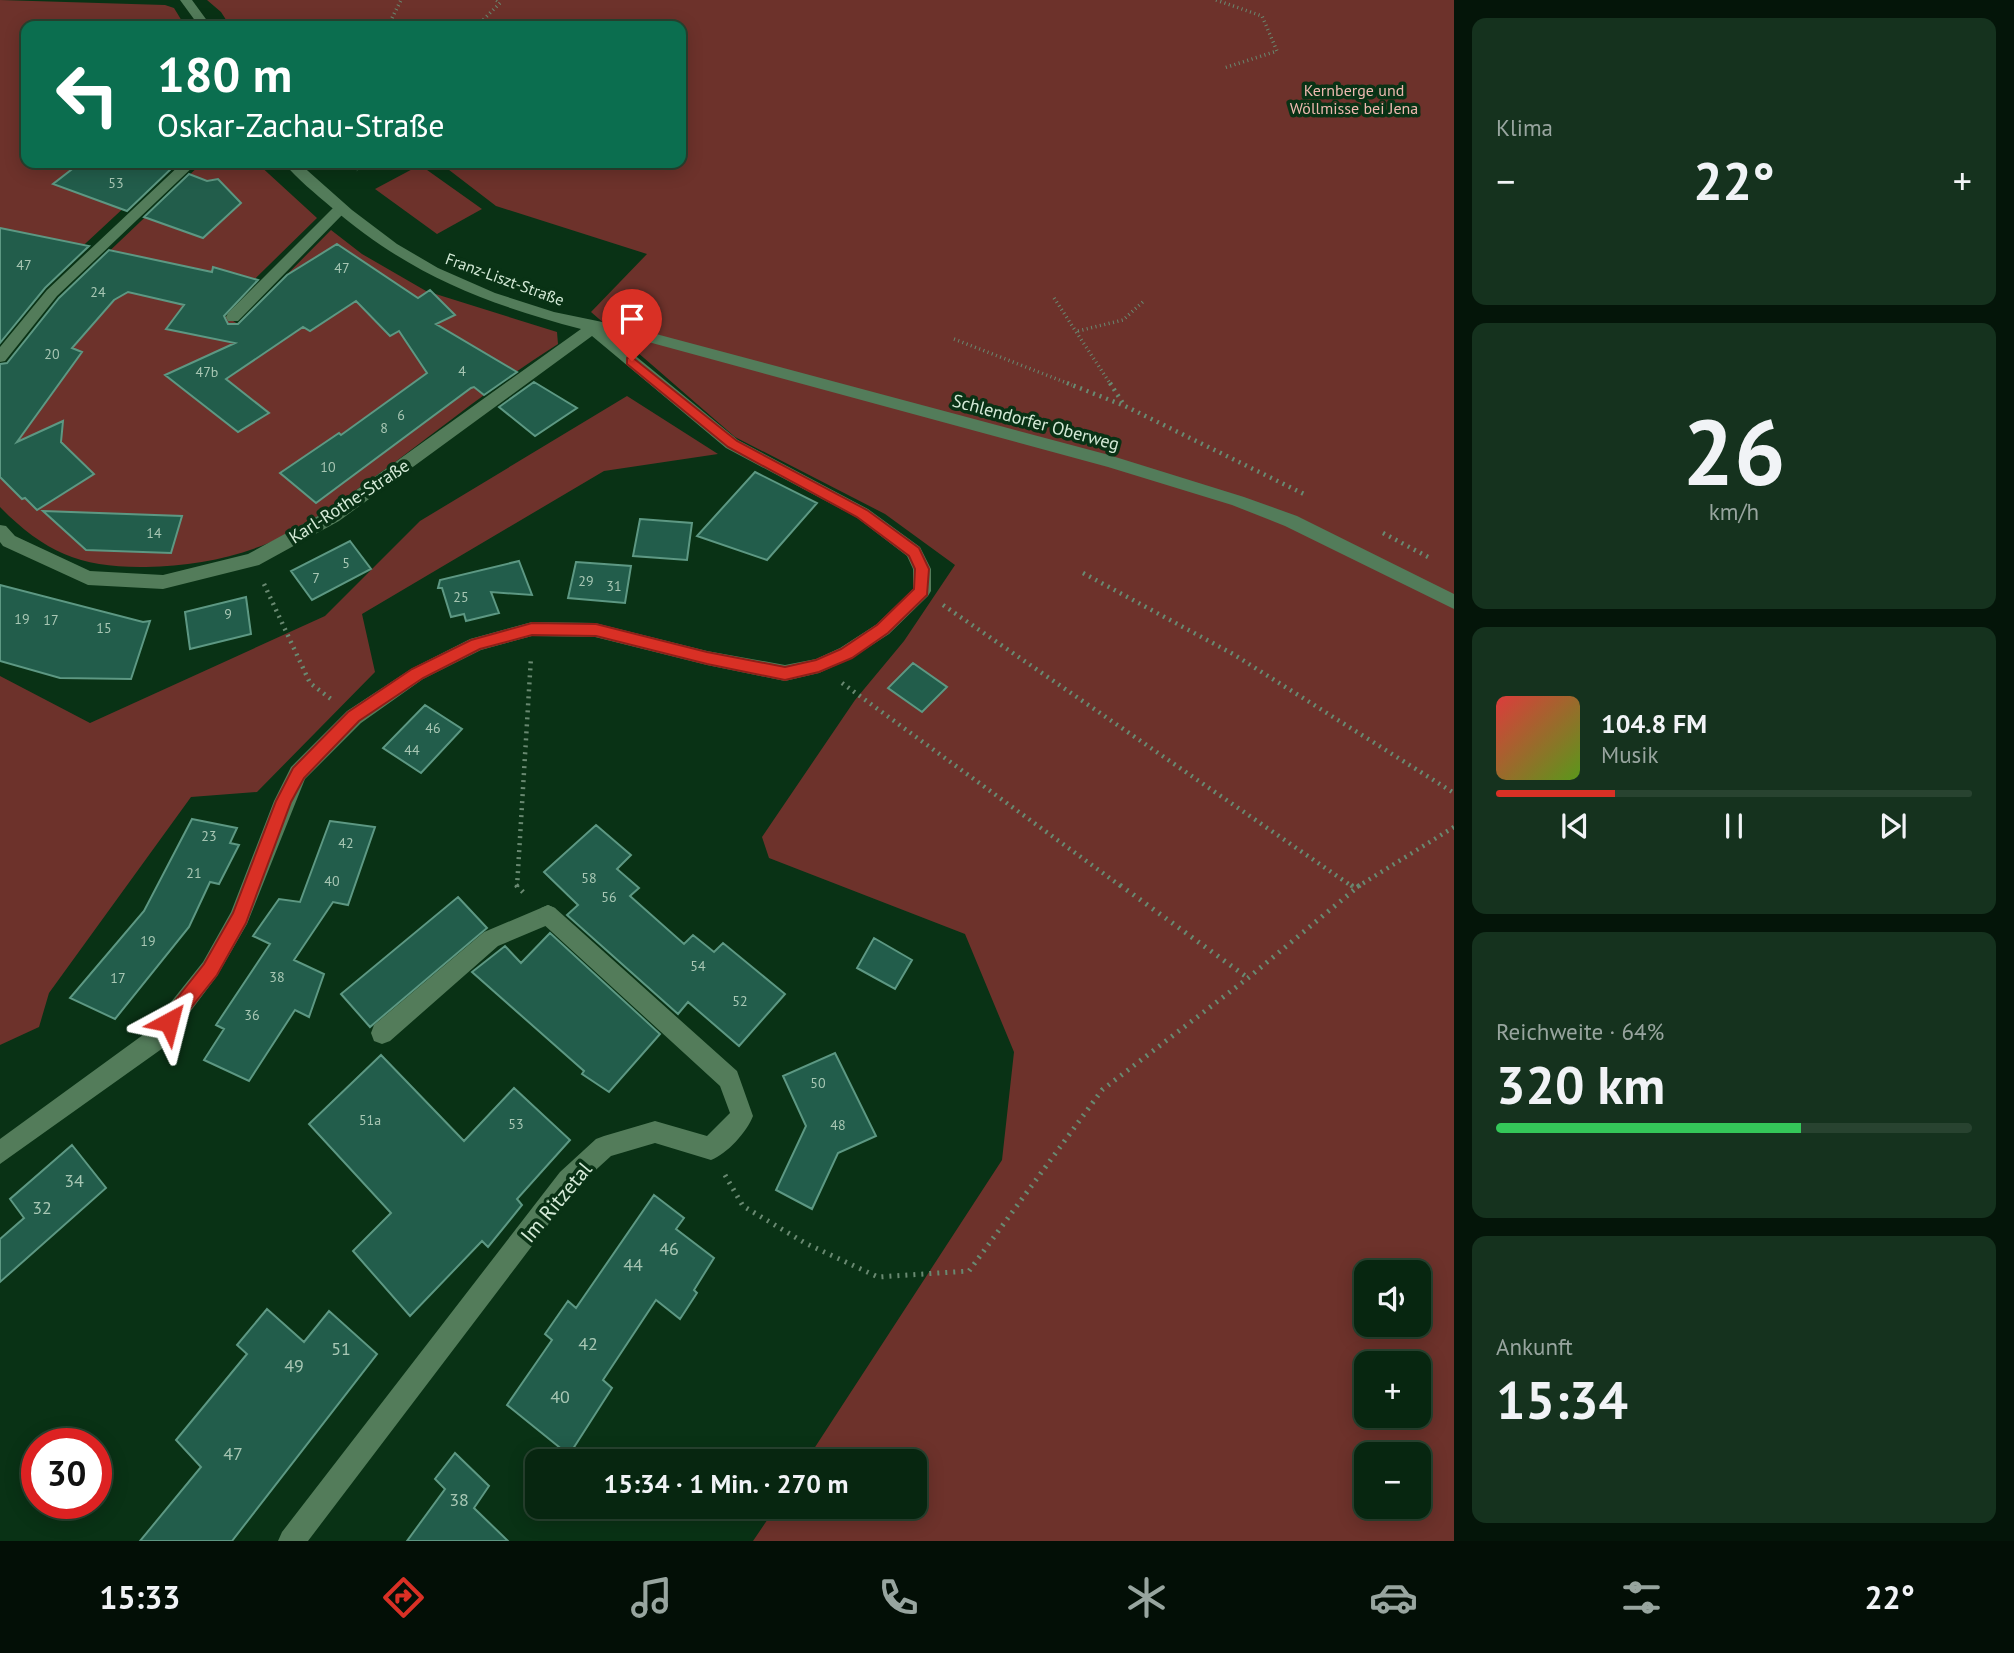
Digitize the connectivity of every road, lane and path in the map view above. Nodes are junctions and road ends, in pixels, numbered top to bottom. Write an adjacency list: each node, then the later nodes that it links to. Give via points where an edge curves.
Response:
1 (186, 0): 5 (street)
2 (401, 0): 6 (path)
3 (496, 0): 7 (path, via 500,3)
4 (1216, 0): 8 (path, via 1262,16 1277,51)
5 (201, 21)
6 (390, 21)
7 (482, 21)
8 (1224, 68)
9 (185, 168): 18 (street, via 52,293)
10 (296, 168): 11 (street, Franz-Liszt-Straße)
11 (340, 209): 14 (street); 15 (street, Franz-Liszt-Straße, via 407,257 449,279)
12 (1054, 298): 16 (path)
13 (1145, 300): 16 (path, via 1123,320)
14 (233, 317)
15 (592, 328): 24 (street, Karl-Rothe-Straße, via 333,516); 26 (street, via 732,444 862,513 914,552 922,569); 27 (street, Schlendorfer Oberweg, via 641,335 1109,461 1238,501 1291,521)
16 (1078, 331): 19 (path)
17 (954, 338): 19 (path)
18 (0, 357)
19 (1125, 406): 20 (path)
20 (1311, 498)
21 (1374, 528): 23 (path)
22 (0, 531): 24 (street, Karl-Rothe-Straße, via 9,541 88,579 163,582)
23 (1431, 560)
24 (253, 561): 30 (path, via 310,683)
25 (1083, 573): 31 (path, via 1233,654)
26 (922, 591): 29 (street, via 883,629); 33 (path)
27 (1454, 602)
28 (532, 629): 29 (street, via 596,630 785,673); 30 (street, via 476,644 417,674); 34 (path, via 516,886)
29 (819, 666): 35 (path)
30 (354, 716): 37 (street, via 298,773 240,917 211,970 155,1040)
31 (1454, 793)
32 (1454, 827): 33 (path)
33 (1355, 888): 35 (path)
34 (548, 915): 36 (street, via 491,939); 39 (street, Im Ritzetal, via 729,1079 742,1116 711,1149 655,1132 604,1147 568,1180)
35 (1248, 978): 38 (path, via 1102,1090 969,1271 878,1278)
36 (382, 1033)
37 (0, 1153)
38 (743, 1206)
39 (291, 1541)

